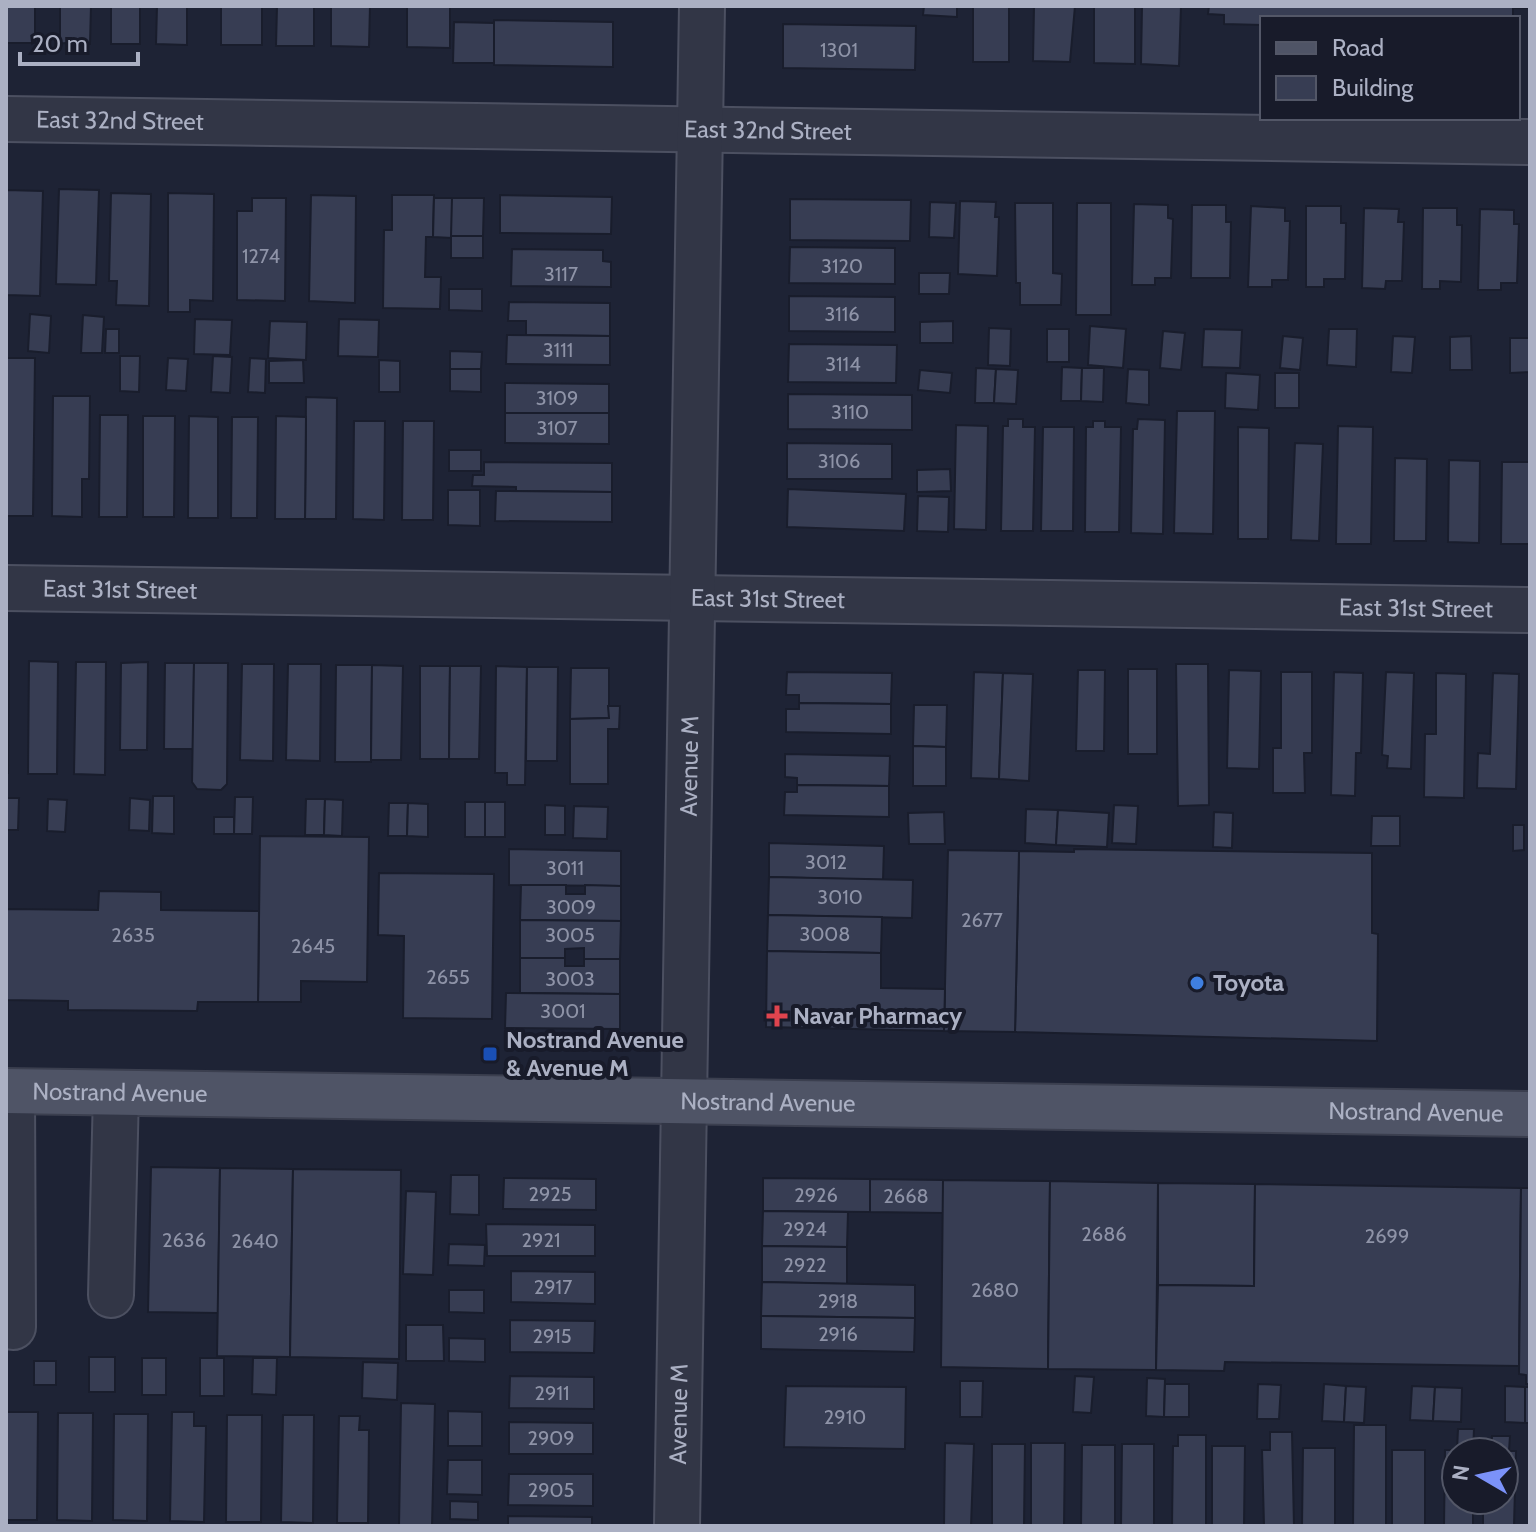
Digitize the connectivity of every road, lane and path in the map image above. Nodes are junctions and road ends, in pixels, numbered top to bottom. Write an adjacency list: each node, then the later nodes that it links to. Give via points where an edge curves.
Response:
1 (702, 6): 3 (street, Avenue M)
2 (6, 119): 3 (street, East 32nd Street)
3 (699, 129): 4 (street, East 32nd Street); 6 (street, Avenue M)
4 (1530, 142)
5 (6, 588): 6 (street, East 31st Street)
6 (691, 598): 7 (street, East 31st Street); 10 (street, Avenue M)
7 (1530, 610)
8 (9, 1092): 9 (main road, Nostrand Avenue); 13 (street)
9 (116, 1093): 10 (main road, Nostrand Avenue); 12 (street)
10 (683, 1103): 11 (main road, Nostrand Avenue); 14 (street, Avenue M)
11 (1530, 1114)
12 (111, 1295)
13 (13, 1327)
14 (677, 1526)

